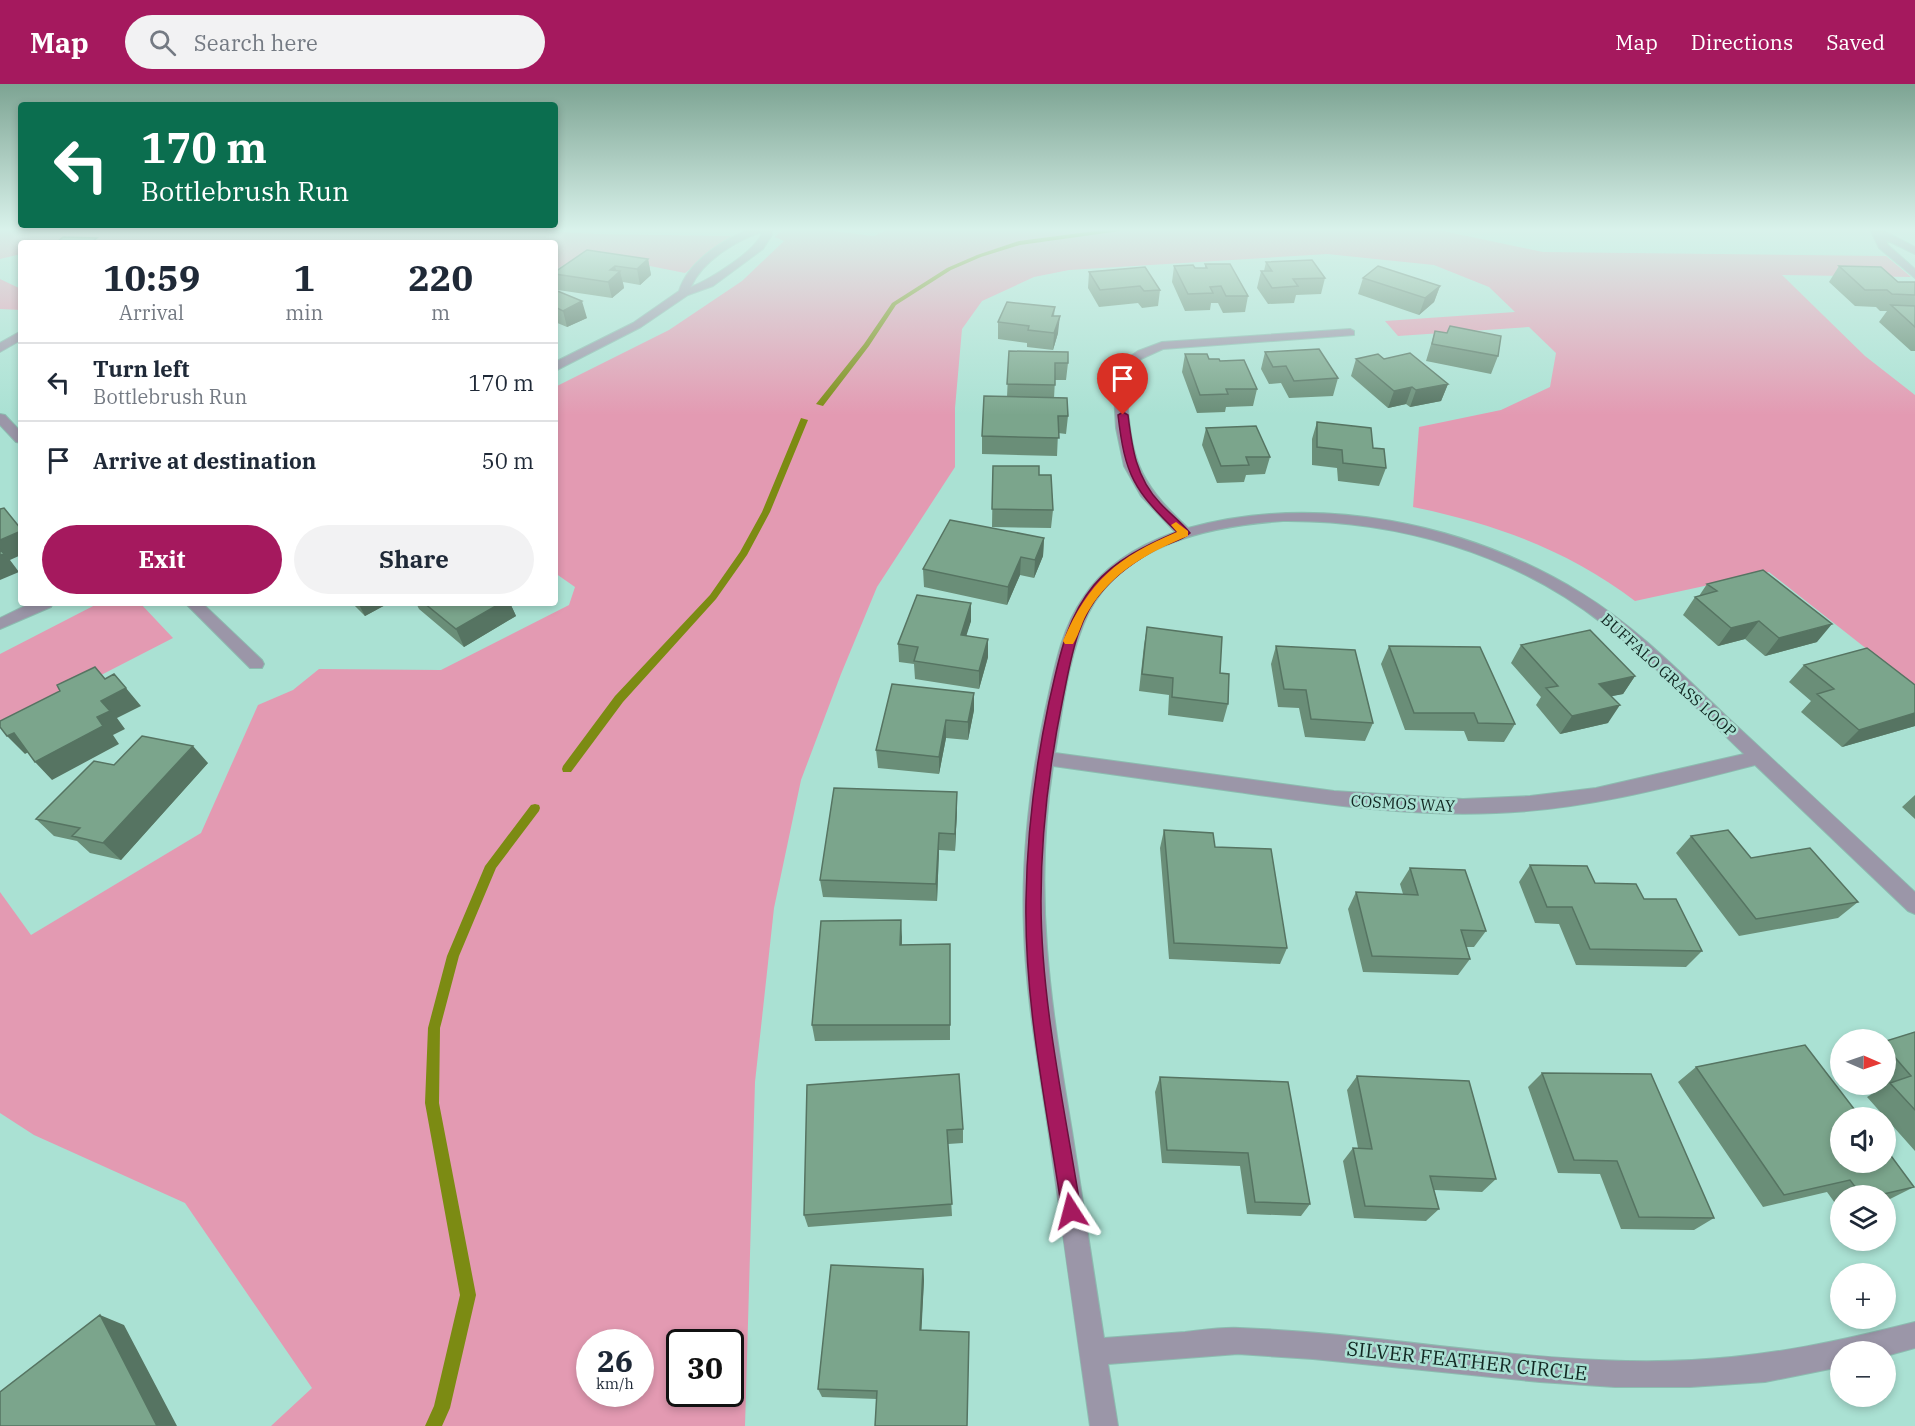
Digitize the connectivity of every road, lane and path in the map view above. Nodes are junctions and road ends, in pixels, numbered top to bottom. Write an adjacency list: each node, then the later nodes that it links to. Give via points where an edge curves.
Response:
1 (691, 291): 2 (street)
2 (684, 293): 6 (street, via 637,325)
3 (1350, 333): 9 (street, via 1140,349 1123,366 1119,377 1127,454 1136,477 1154,504)
4 (18, 337): 5 (street)
5 (0, 348)
6 (558, 365)
7 (3, 425): 8 (street)
8 (18, 437)
9 (1185, 533): 14 (street, BUFFALO GRASS LOOP, via 1221,523 1295,516 1403,528 1490,552 1555,583 1608,617); 15 (street, BUFFALO GRASS LOOP, via 1124,564 1099,587 1082,611 1070,638)
10 (39, 606): 12 (street)
11 (196, 606): 13 (street)
12 (0, 624)
13 (256, 664)
14 (1759, 757): 15 (street, COSMOS WAY, via 1652,785 1577,799 1496,806 1339,800); 16 (street, BUFFALO GRASS LOOP)
15 (1044, 758): 19 (street, BUFFALO GRASS LOOP, via 1036,818 1033,902 1039,998)
16 (1915, 905)
17 (1915, 1335): 18 (street)
18 (1892, 1341)
19 (1093, 1352): 20 (street, SILVER FEATHER CIRCLE, via 1235,1341 1595,1374 1718,1373); 21 (street, BUFFALO GRASS LOOP)
20 (1830, 1356)
21 (1104, 1426)

